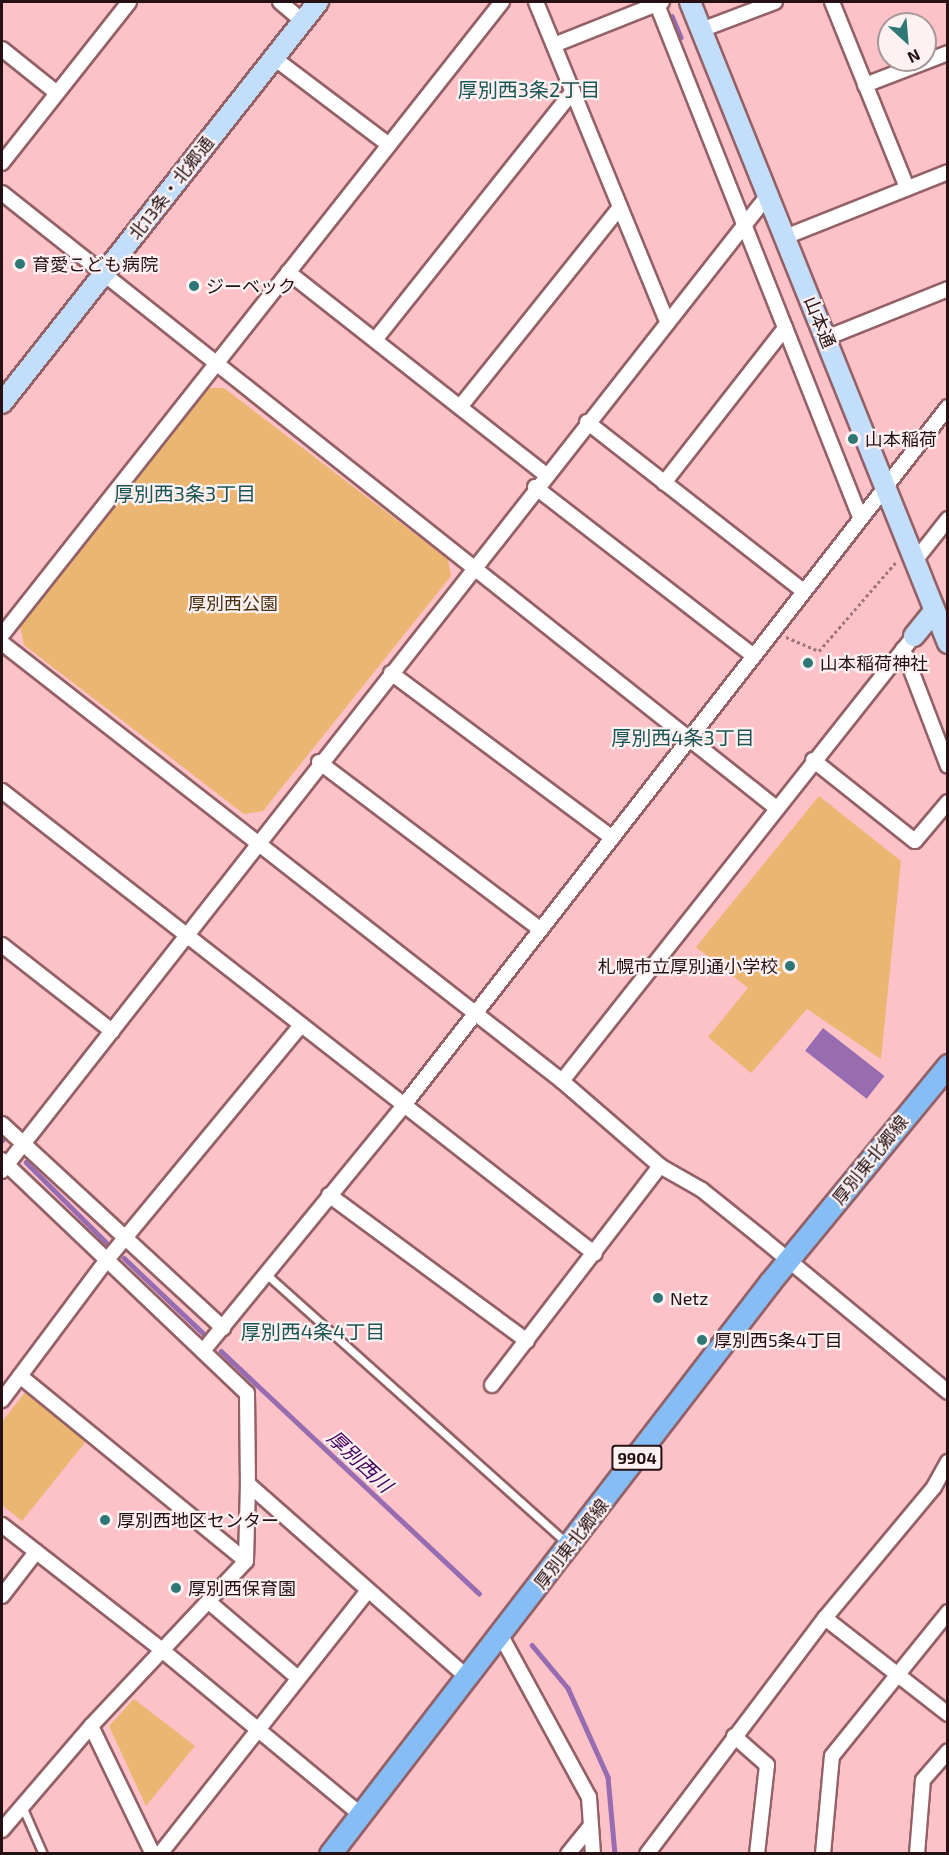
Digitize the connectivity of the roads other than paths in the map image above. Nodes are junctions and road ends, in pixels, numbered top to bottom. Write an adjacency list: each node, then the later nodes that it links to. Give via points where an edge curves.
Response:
1 (280, 2): 10 (street)
2 (318, 2): 10 (street, 北13条・北郷通)
3 (502, 2): 19 (street)
4 (536, 2): 12 (street)
5 (659, 2): 12 (street); 26 (street)
6 (690, 2): 11 (street, 山本通)
7 (775, 2): 11 (street)
8 (832, 2): 16 (street)
9 (124, 3): 18 (street)
10 (303, 21): 15 (street, 北13条・北郷通)
11 (701, 30): 24 (street, 山本通)
12 (554, 45): 17 (street)
13 (2, 49): 18 (street)
14 (948, 53): 16 (street)
15 (274, 58): 19 (street); 29 (street, 北13条・北郷通)
16 (865, 85): 22 (street)
17 (573, 91): 25 (street); 34 (street)
18 (57, 93): 20 (street)
19 (389, 145): 28 (street)
20 (2, 163)
21 (948, 172): 22 (street)
22 (907, 188): 27 (street)
23 (2, 193): 29 (street)
24 (762, 201): 26 (street); 27 (street, 山本通)
25 (620, 207): 31 (street); 37 (street)
26 (746, 219): 31 (street); 32 (street)
27 (785, 237): 33 (street, 山本通)
28 (288, 272): 34 (street); 35 (street)
29 (104, 274): 35 (street); 36 (street, 北13条・北郷通)
30 (948, 289): 33 (street)
31 (666, 321): 39 (street)
32 (785, 328): 41 (street); 44 (street)
33 (826, 338): 43 (street, 山本通)
34 (375, 340): 37 (street)
35 (215, 364): 47 (street); 50 (street)
36 (2, 403)
37 (460, 407): 40 (street)
38 (948, 407): 43 (street)
39 (587, 422): 40 (street); 41 (street)
40 (546, 475): 42 (street)
41 (664, 483): 48 (street)
42 (535, 488): 47 (street); 53 (street)
43 (880, 490): 44 (street); 46 (street, 山本通)
44 (863, 514): 48 (street)
45 (948, 519): 46 (street)
46 (906, 561): 49 (street, 山本通)
47 (472, 568): 54 (street); 55 (street)
48 (802, 590): 53 (street)
49 (919, 629): 52 (street, 山本通); 56 (street); 58 (street)
50 (2, 635)
51 (2, 643): 63 (street)
52 (948, 643)
53 (752, 655): 55 (street)
54 (391, 673): 57 (street); 62 (street)
55 (689, 737): 61 (street); 62 (street)
56 (813, 760): 60 (street, via 915,841); 61 (street)
57 (319, 762): 63 (street); 64 (street)
58 (948, 766)
59 (2, 791): 65 (street)
60 (948, 801)
61 (775, 807): 71 (street)
62 (612, 838): 64 (street)
63 (259, 843): 65 (street); 67 (street)
64 (541, 930): 67 (street)
65 (186, 936): 68 (street); 69 (street)
66 (2, 945): 69 (street)
67 (476, 1013): 71 (street); 72 (street)
68 (301, 1025): 72 (street); 78 (street)
69 (112, 1031): 74 (street)
70 (948, 1065): 80 (main road, 厚別東北郷線 / 9904)
71 (562, 1081): 76 (street)
72 (404, 1105): 77 (street); 79 (street)
73 (2, 1124): 74 (street)
74 (23, 1144): 75 (street); 78 (street)
75 (3, 1165): 81 (street)
76 (660, 1166): 79 (street); 80 (street, via 702,1191)
77 (329, 1195): 82 (street); 84 (street)
78 (125, 1239): 81 (street); 83 (street)
79 (595, 1254): 84 (street)
80 (789, 1260): 88 (street); 93 (main road, 厚別東北郷線 / 9904)
81 (106, 1261): 85 (street); 86 (street)
82 (266, 1274): 83 (street); 93 (lane)
83 (223, 1328): 85 (street)
84 (526, 1341): 87 (street)
85 (203, 1351): 91 (street, via 247,1393)
86 (20, 1376): 89 (street); 95 (street)
87 (492, 1385)
88 (948, 1392)
89 (2, 1400)
90 (948, 1462): 100 (street, via 934,1487)
91 (248, 1484): 95 (street); 96 (street)
92 (2, 1525): 94 (street)
93 (571, 1545): 101 (main road, 厚別東北郷線 / 9904)
94 (36, 1552): 97 (street); 102 (street)
95 (246, 1561): 98 (street)
96 (367, 1592): 104 (street); 105 (street)
97 (2, 1596)
98 (209, 1602): 102 (street); 105 (street)
99 (948, 1612): 103 (street)
100 (825, 1618): 103 (street); 109 (street)
101 (500, 1634): 104 (main road, 厚別東北郷線 / 9904); 113 (street, via 589,1797)
102 (163, 1651): 107 (street); 108 (street)
103 (898, 1675): 106 (street); 123 (street, via 832,1756)
104 (467, 1677): 112 (main road, 厚別東北郷線 / 9904)
105 (298, 1678): 108 (street)
106 (948, 1714)
107 (91, 1726): 111 (street); 116 (street)
108 (259, 1730): 112 (street); 117 (street)
109 (734, 1736): 121 (street); 122 (street, via 767,1765)
110 (948, 1751): 124 (street, via 924,1780)
111 (22, 1806): 114 (street); 115 (lane)
112 (361, 1815): 118 (main road, 厚別東北郷線 / 9904)
113 (591, 1826): 119 (street); 120 (street)
114 (2, 1830)
115 (43, 1854)
116 (153, 1854)
117 (160, 1854)
118 (330, 1854)
119 (568, 1854)
120 (593, 1854)
121 (647, 1854)
122 (757, 1854)
123 (823, 1854)
124 (917, 1854)

